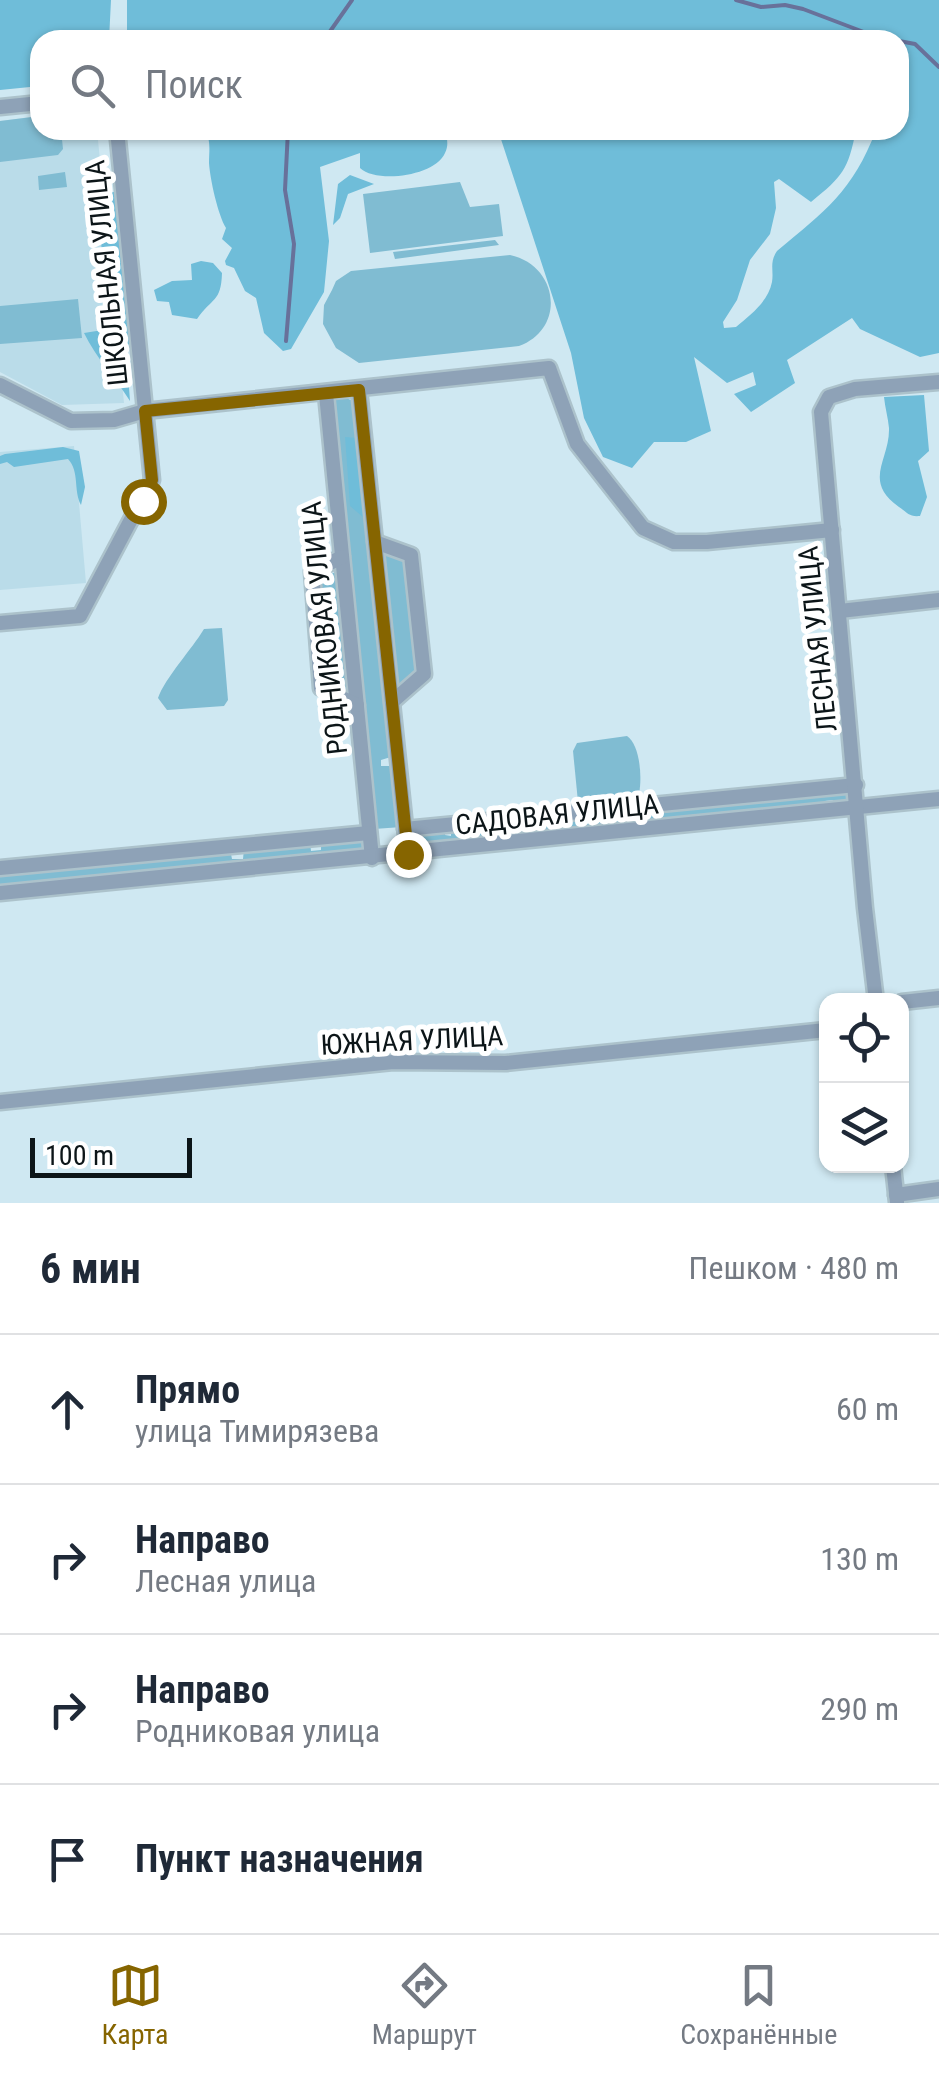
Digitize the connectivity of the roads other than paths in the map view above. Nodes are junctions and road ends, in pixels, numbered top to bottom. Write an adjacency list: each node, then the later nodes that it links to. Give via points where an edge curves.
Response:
1 (30, 103): 2 (street)
2 (0, 107)
3 (118, 140): 8 (street, ШКОЛЬНАЯ УЛИЦА)
4 (939, 382): 9 (street, via 829,397 820,412)
5 (0, 385): 8 (street, ЛЕСНАЯ УЛИЦА, via 71,421)
6 (359, 390): 7 (street, ЛЕСНАЯ УЛИЦА); 9 (street, ЛЕСНАЯ УЛИЦА, via 549,368 577,444 643,528 674,542); 10 (street)
7 (326, 394): 8 (street, ЛЕСНАЯ УЛИЦА); 11 (street, РОДНИКОВАЯ УЛИЦА)
8 (145, 411): 14 (street, ШКОЛЬНАЯ УЛИЦА, via 152,480 80,616)
9 (832, 530): 13 (street, ЛЕСНАЯ УЛИЦА)
10 (376, 542): 15 (street); 15 (street, via 411,555 424,674)
11 (342, 557): 16 (street, РОДНИКОВАЯ УЛИЦА); 16 (street, via 312,572 321,688)
12 (939, 600): 13 (street)
13 (840, 611): 17 (street, ЛЕСНАЯ УЛИЦА)
14 (0, 624)
15 (392, 702): 20 (street)
16 (356, 706): 21 (street, РОДНИКОВАЯ УЛИЦА)
17 (856, 784): 19 (street, ЛЕСНАЯ УЛИЦА); 20 (street)
18 (939, 799): 19 (street, САДОВАЯ УЛИЦА)
19 (856, 809): 22 (street, САДОВАЯ УЛИЦА); 26 (street, ЛЕСНАЯ УЛИЦА)
20 (405, 829): 22 (street)
21 (369, 833): 23 (street, РОДНИКОВАЯ УЛИЦА); 24 (street)
22 (408, 854): 23 (street, САДОВАЯ УЛИЦА)
23 (372, 858): 25 (street, САДОВАЯ УЛИЦА)
24 (0, 868)
25 (0, 893)
26 (875, 993)
27 (939, 998): 28 (street)
28 (909, 1001)
29 (819, 1031): 30 (street, ЮЖНАЯ УЛИЦА, via 506,1063 394,1062)
30 (0, 1102)
31 (894, 1173): 33 (street)
32 (939, 1188): 33 (street)
33 (897, 1199)

